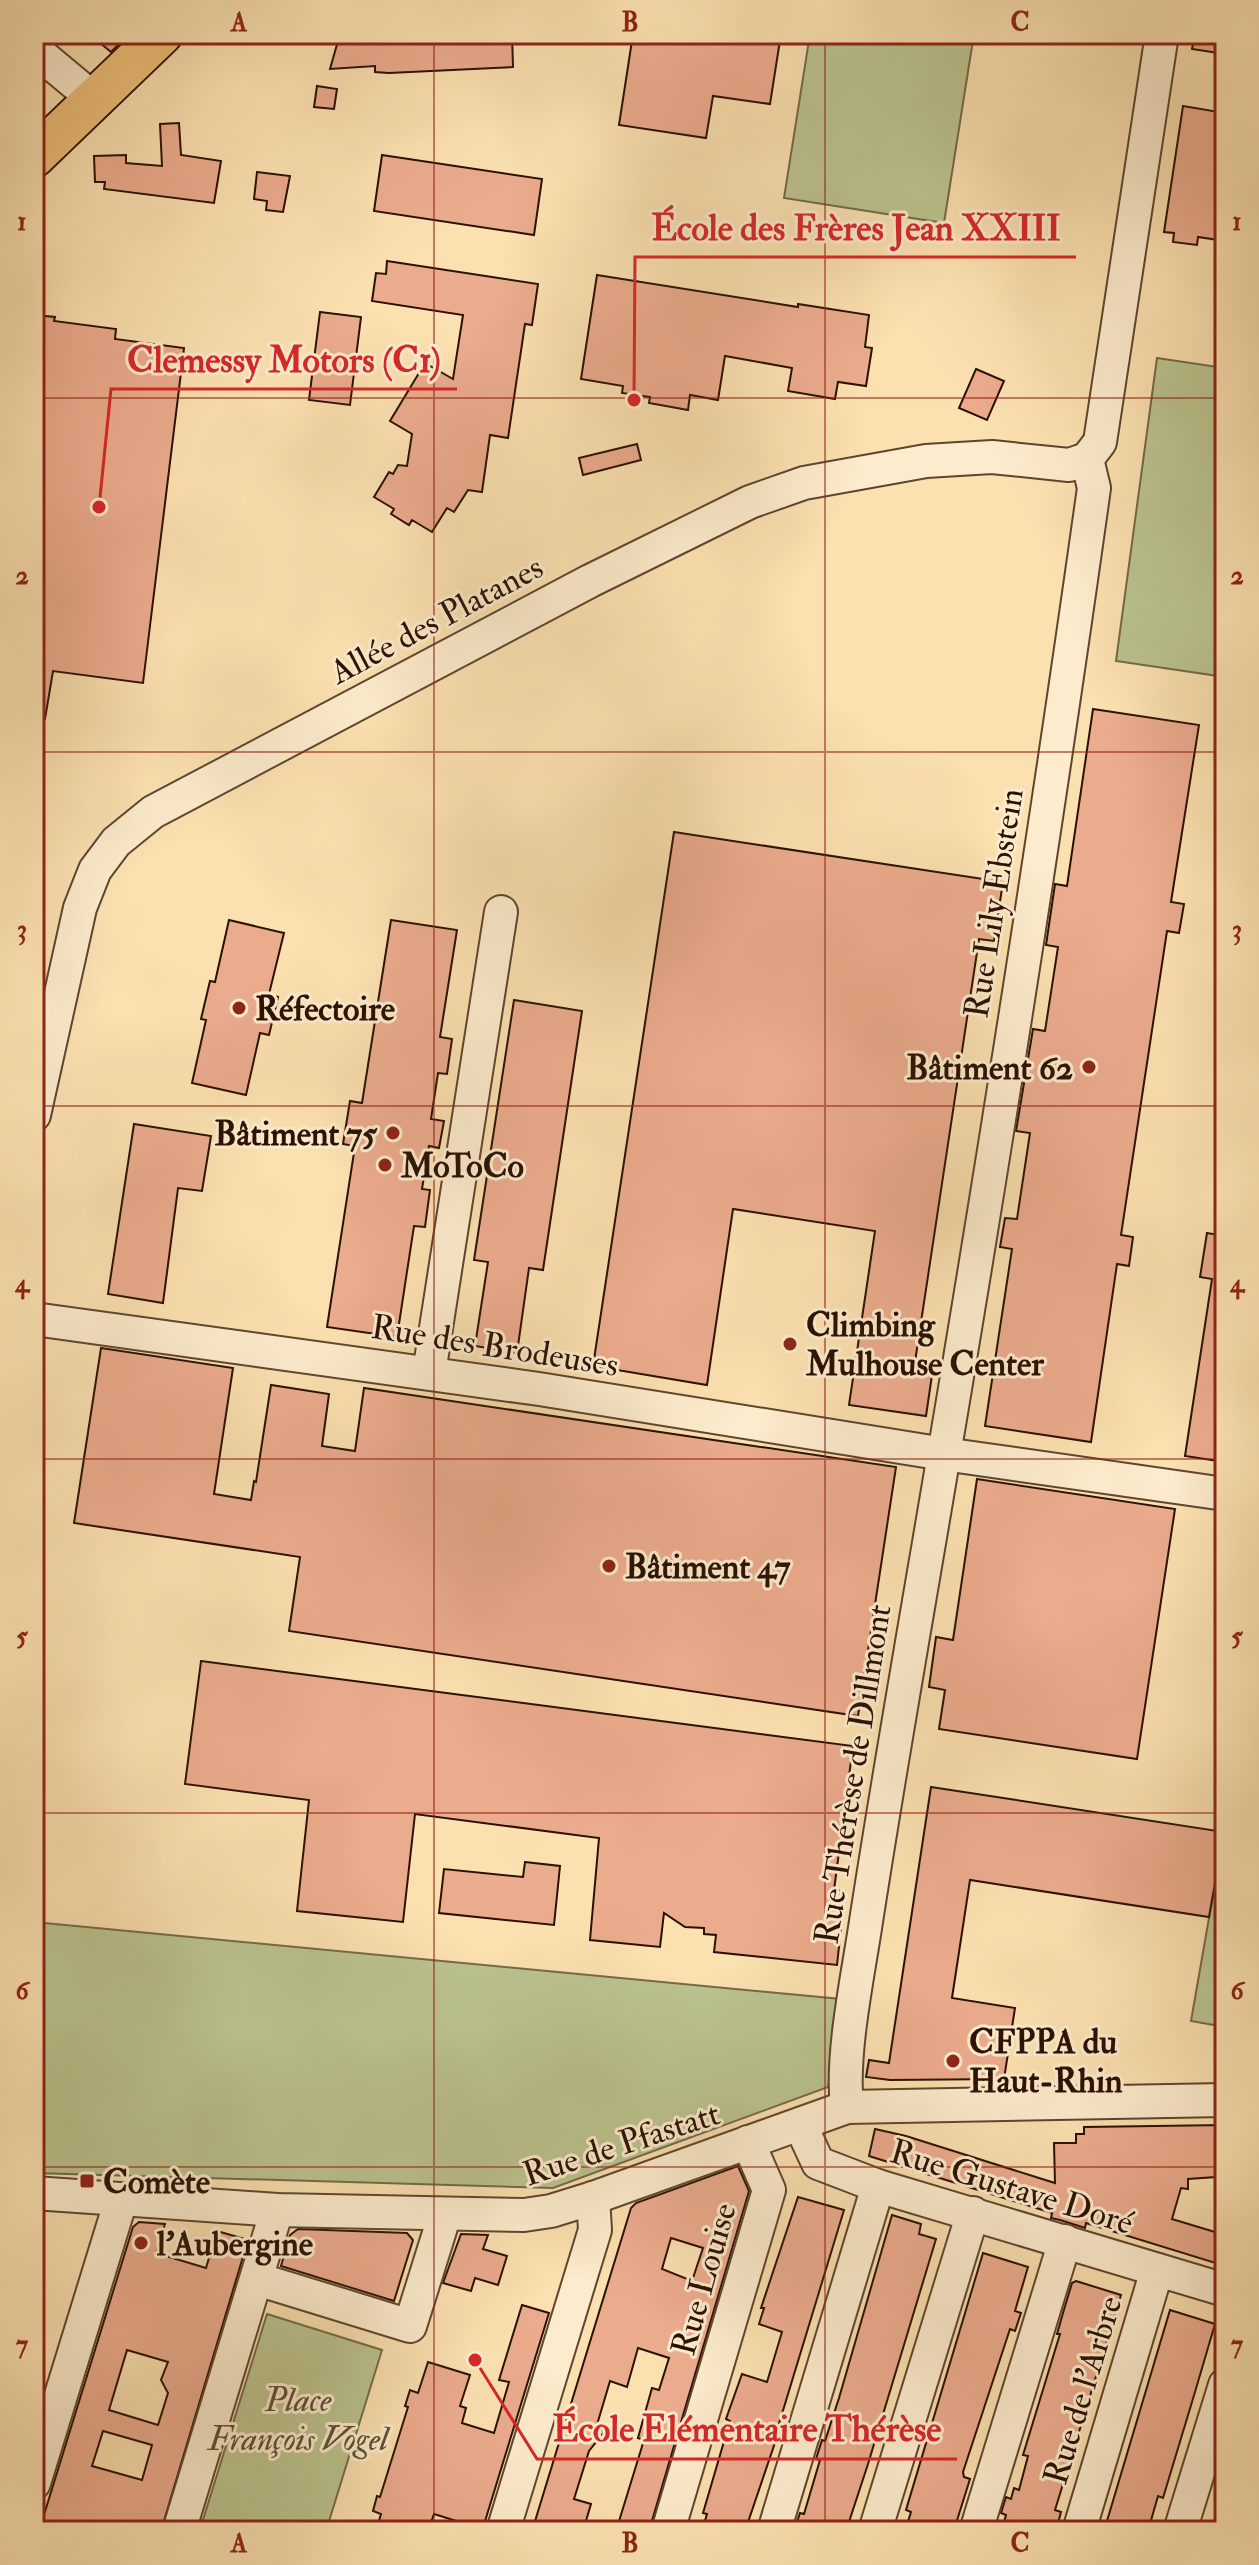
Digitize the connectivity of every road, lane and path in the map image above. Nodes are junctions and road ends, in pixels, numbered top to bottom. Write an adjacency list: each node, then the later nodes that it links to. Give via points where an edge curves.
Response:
1 (162, 34): 4 (main road)
2 (1162, 34): 6 (street, via 1100,442)
3 (34, 42): 4 (street, via 41,55)
4 (95, 100): 5 (main road)
5 (34, 157)
6 (1087, 459): 8 (street, Allée des Platanes, via 1069,465 992,457 926,461 804,483 750,502 579,586 153,812 116,842 95,870 80,908); 11 (street, Rue Lily Ebstein, via 1094,488 1066,688)
7 (501, 912): 10 (street)
8 (34, 1115)
9 (34, 1319): 10 (street, Rue des Brodeuses)
10 (429, 1373): 11 (street, Rue des Brodeuses)
11 (944, 1454): 12 (street, Rue des Brodeuses); 14 (street, Rue Thérèse de Dillmont, via 861,1954)
12 (1225, 1494)
13 (1225, 2100): 14 (street, Rue de Pfastatt)
14 (847, 2107): 15 (street, Rue de Pfastatt)
15 (800, 2124): 16 (street, Rue de Pfastatt); 17 (street, Rue Gustave Doré, via 818,2163)
16 (748, 2142): 19 (street, Rue de Pfastatt); 32 (street, Rue Louise, via 769,2190)
17 (878, 2186): 22 (street, Rue Gustave Doré); 33 (street)
18 (34, 2193): 20 (street, Rue de Pfastatt)
19 (593, 2198): 23 (street, Rue de Pfastatt, via 524,2215); 31 (street, via 595,2230)
20 (121, 2200): 21 (street, Rue de Pfastatt); 29 (street)
21 (277, 2210): 23 (street, Rue de Pfastatt); 26 (street)
22 (973, 2213): 24 (street, Rue Gustave Doré); 34 (street)
23 (441, 2215): 26 (street, via 410,2326)
24 (1065, 2241): 25 (street, Rue Gustave Doré); 35 (street)
25 (1157, 2270): 27 (street, Rue Gustave Doré); 36 (street, Rue de l'Arbre)
26 (257, 2279): 30 (street)
27 (1225, 2290)
28 (1225, 2385): 37 (street)
29 (34, 2483)
30 (179, 2531)
31 (503, 2531)
32 (668, 2531)
33 (774, 2531)
34 (875, 2531)
35 (976, 2531)
36 (1079, 2531)
37 (1180, 2531)

